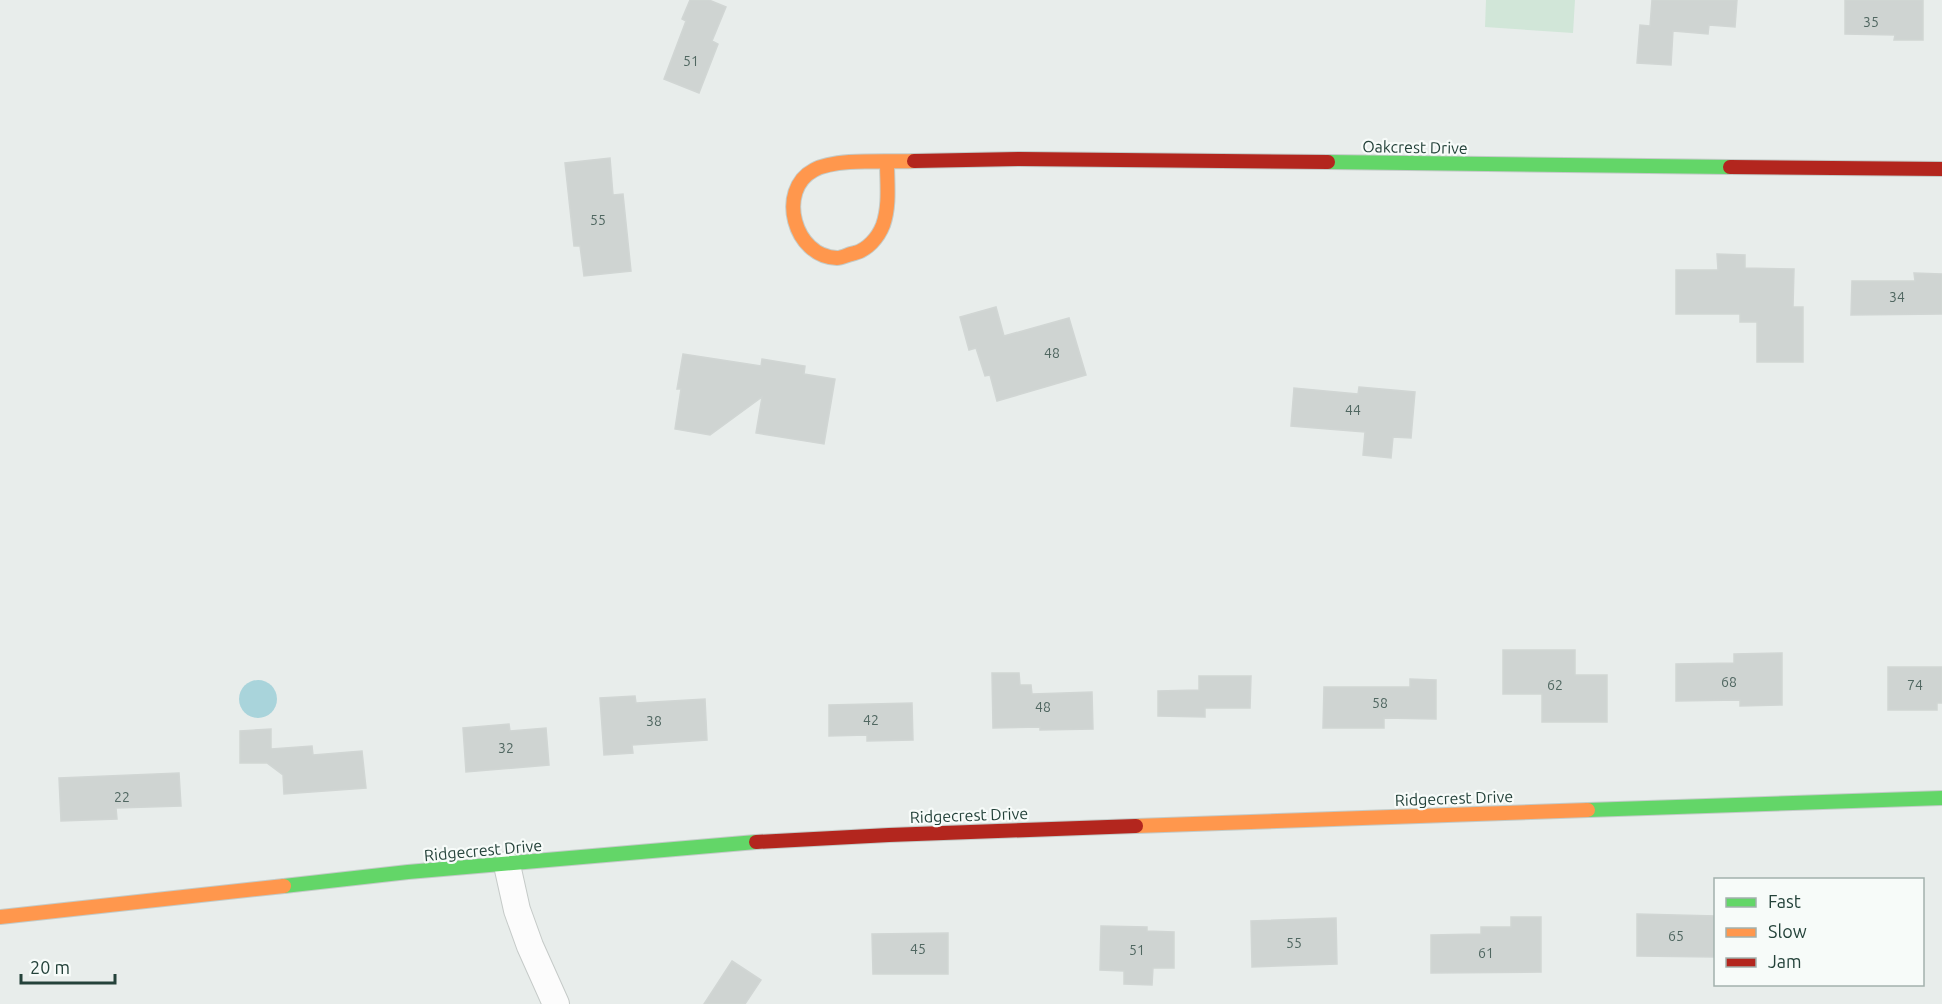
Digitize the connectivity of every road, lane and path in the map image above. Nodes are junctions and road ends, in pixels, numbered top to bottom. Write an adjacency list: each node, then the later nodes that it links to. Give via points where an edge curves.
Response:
1 (887, 162): 1 (street, Oakcrest Drive, via 884,222 874,241 857,253 836,257 817,251 802,239 793,222 792,203 805,177 830,164); 2 (street, Oakcrest Drive, via 1032,159)
2 (1942, 169)
3 (1942, 798): 4 (street, Ridgecrest Drive, via 889,835 741,843)
4 (507, 865): 5 (street, Ridgecrest Drive, via 408,872); 6 (street, via 520,919)
5 (0, 917)
6 (556, 1004)

